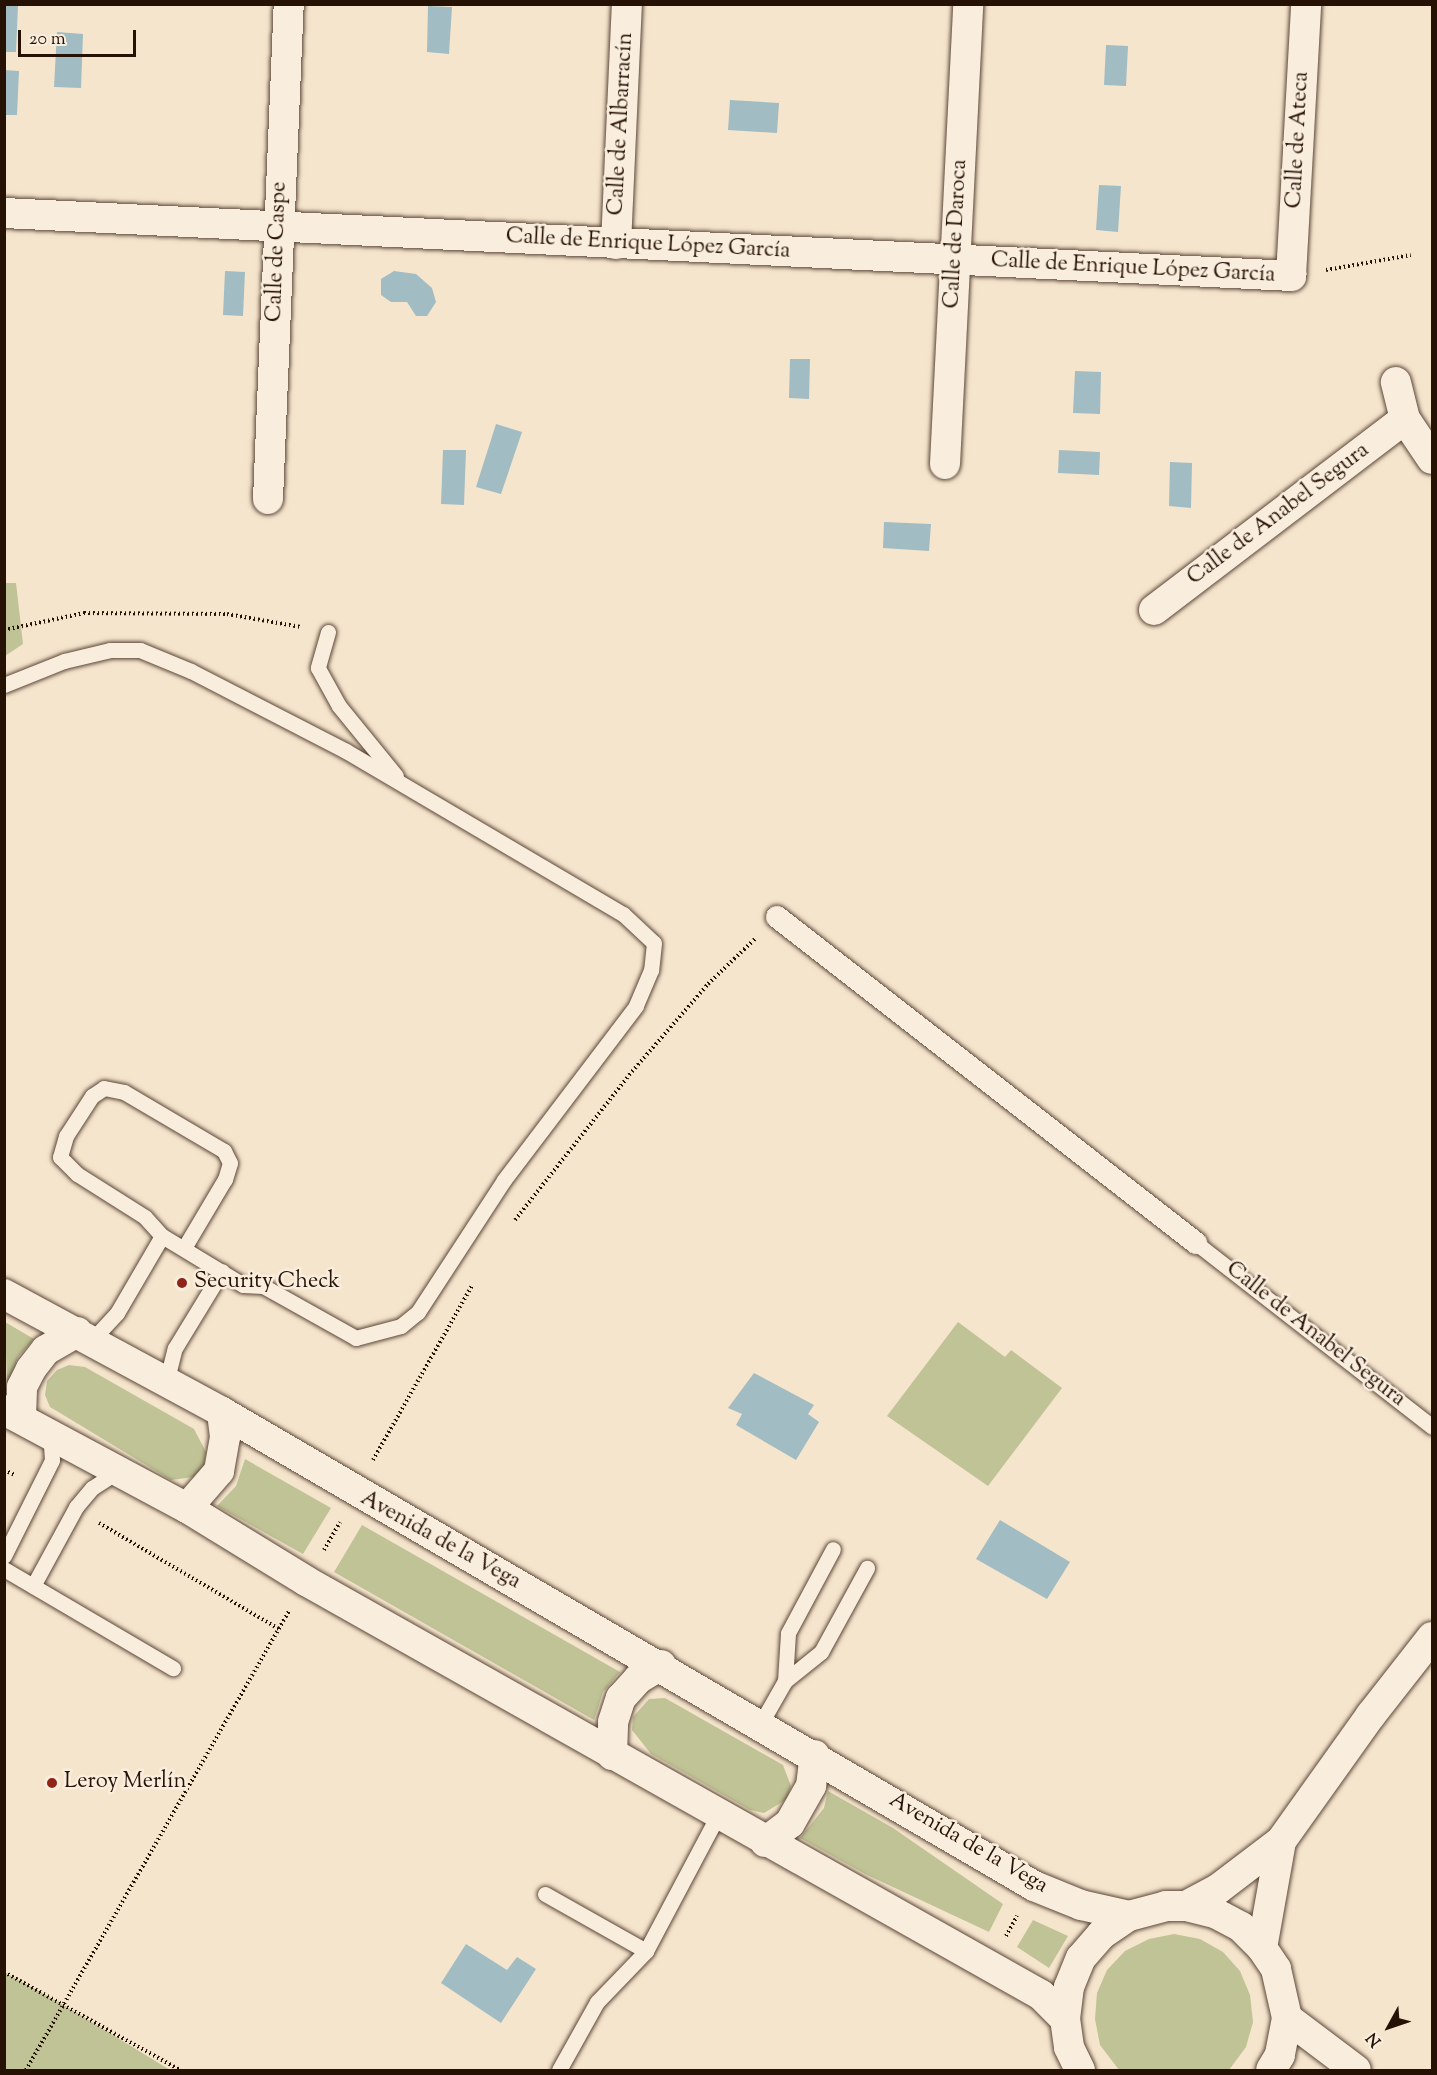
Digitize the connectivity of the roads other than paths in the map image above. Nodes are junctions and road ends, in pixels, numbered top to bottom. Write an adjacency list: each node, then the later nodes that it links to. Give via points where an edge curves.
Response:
1 (289, 4): 6 (street, Calle de Caspe)
2 (627, 4): 7 (street, Calle de Albarracín)
3 (968, 4): 8 (street, Calle de Daroca)
4 (1306, 4): 9 (street, Calle de Ateca)
5 (4, 213): 6 (street, Calle de Enrique López García)
6 (279, 225): 7 (street, Calle de Enrique López García); 14 (street, Calle de Caspe)
7 (616, 244): 8 (street, Calle de Enrique López García)
8 (956, 261): 9 (street, Calle de Enrique López García); 13 (street, Calle de Daroca)
9 (1292, 276)
10 (1396, 382): 11 (street)
11 (1405, 420): 12 (street); 15 (street, Calle de Anabel Segura)
12 (1432, 459)
13 (945, 464)
14 (268, 499)
15 (1154, 610)
16 (328, 632): 18 (lane, via 318,668 339,706)
17 (4, 685): 18 (lane, via 64,661 110,650 140,650 191,671)
18 (404, 786): 23 (lane, via 623,914 654,943 651,970 636,1006 504,1180 418,1312 401,1326 356,1338 263,1286 243,1285)
19 (777, 917): 21 (street)
20 (162, 1236): 22 (lane); 22 (lane, via 145,1216 77,1174 60,1157 66,1136 92,1096 104,1088 124,1092 224,1151 230,1163 225,1179); 25 (lane, via 117,1313)
21 (1196, 1243): 29 (lane, Calle de Anabel Segura)
22 (183, 1248): 23 (lane)
23 (222, 1271): 26 (lane, via 175,1348)
24 (4, 1294): 25 (street, Avenida de la Vega)
25 (84, 1337): 26 (street, Avenida de la Vega); 28 (street, via 46,1350 22,1387)
26 (166, 1383): 27 (street, Avenida de la Vega)
27 (222, 1412): 32 (street, via 225,1437 219,1471); 39 (street, Avenida de la Vega, via 357,1494)
28 (13, 1414): 30 (street)
29 (1432, 1427)
30 (50, 1434): 31 (street); 34 (lane, via 52,1460)
31 (118, 1471): 32 (street); 37 (lane, via 92,1488 76,1507)
32 (187, 1508): 43 (street, via 306,1581)
33 (833, 1549): 41 (lane, via 788,1633)
34 (4, 1556)
35 (867, 1568): 41 (lane, via 821,1652)
36 (4, 1569): 37 (lane)
37 (33, 1586): 40 (lane)
38 (1432, 1637): 46 (street, via 1371,1714)
39 (661, 1665): 42 (street, Avenida de la Vega); 43 (street, via 638,1679 621,1698 613,1722)
40 (173, 1668)
41 (785, 1681): 42 (lane)
42 (761, 1723): 44 (street, Avenida de la Vega)
43 (612, 1755): 45 (street)
44 (815, 1755): 47 (street, via 811,1786 790,1822); 50 (street, Avenida de la Vega, via 1034,1886 1081,1905)
45 (718, 1815): 47 (street); 52 (lane)
46 (1281, 1841): 49 (street, via 1218,1888); 51 (street)
47 (765, 1842): 54 (street, via 1041,1995)
48 (545, 1894): 52 (lane)
49 (1186, 1906): 50 (street, via 1166,1906); 51 (street, via 1215,1913 1241,1927)
50 (1129, 1916): 54 (street, via 1102,1934 1081,1958 1069,1987)
51 (1262, 1948): 53 (street, via 1276,1969)
52 (646, 1951): 55 (lane, via 597,2002)
53 (1287, 2018): 57 (street, via 1280,2055); 58 (street)
54 (1065, 2019): 56 (street, via 1069,2047)
55 (559, 2070)
56 (1080, 2070)
57 (1271, 2070)
58 (1356, 2070)

